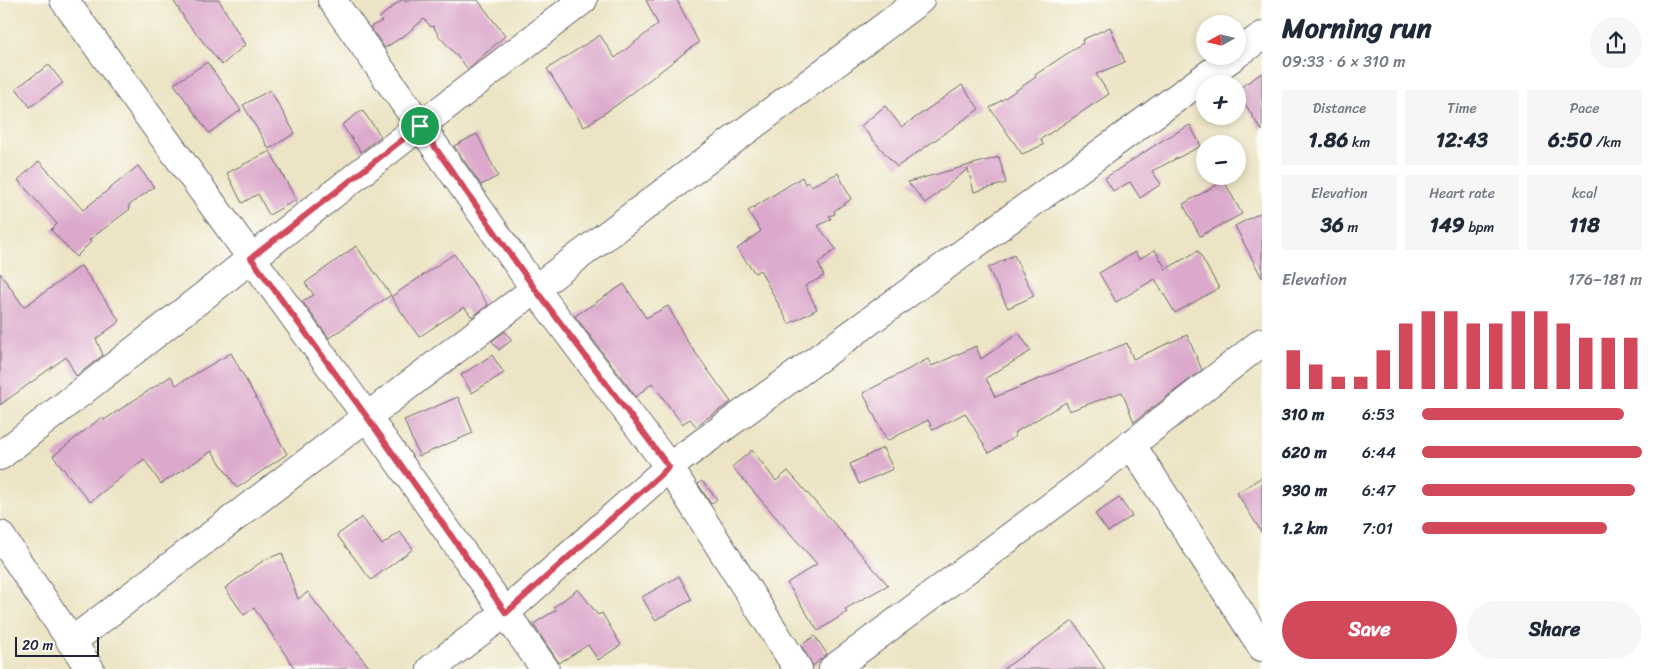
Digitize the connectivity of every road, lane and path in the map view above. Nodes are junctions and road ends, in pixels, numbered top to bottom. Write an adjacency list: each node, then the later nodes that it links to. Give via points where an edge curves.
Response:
1 (64, 0): 9 (street)
2 (332, 0): 8 (street)
3 (583, 0): 8 (street)
4 (920, 0): 10 (street)
5 (1262, 36): 6 (street)
6 (1246, 47)
7 (1222, 65): 15 (street)
8 (420, 126): 9 (street); 10 (street)
9 (251, 258): 12 (street); 14 (street)
10 (535, 289): 12 (street); 15 (street)
11 (1262, 342): 13 (street)
12 (367, 417): 17 (street); 18 (street)
13 (1131, 444): 19 (street); 24 (street)
14 (0, 456)
15 (669, 467): 17 (street); 23 (street)
16 (0, 535): 18 (street)
17 (506, 613): 21 (street); 22 (street)
18 (72, 642): 20 (street)
19 (1261, 645)
20 (90, 669)
21 (431, 669)
22 (545, 669)
23 (798, 669)
24 (833, 669)

